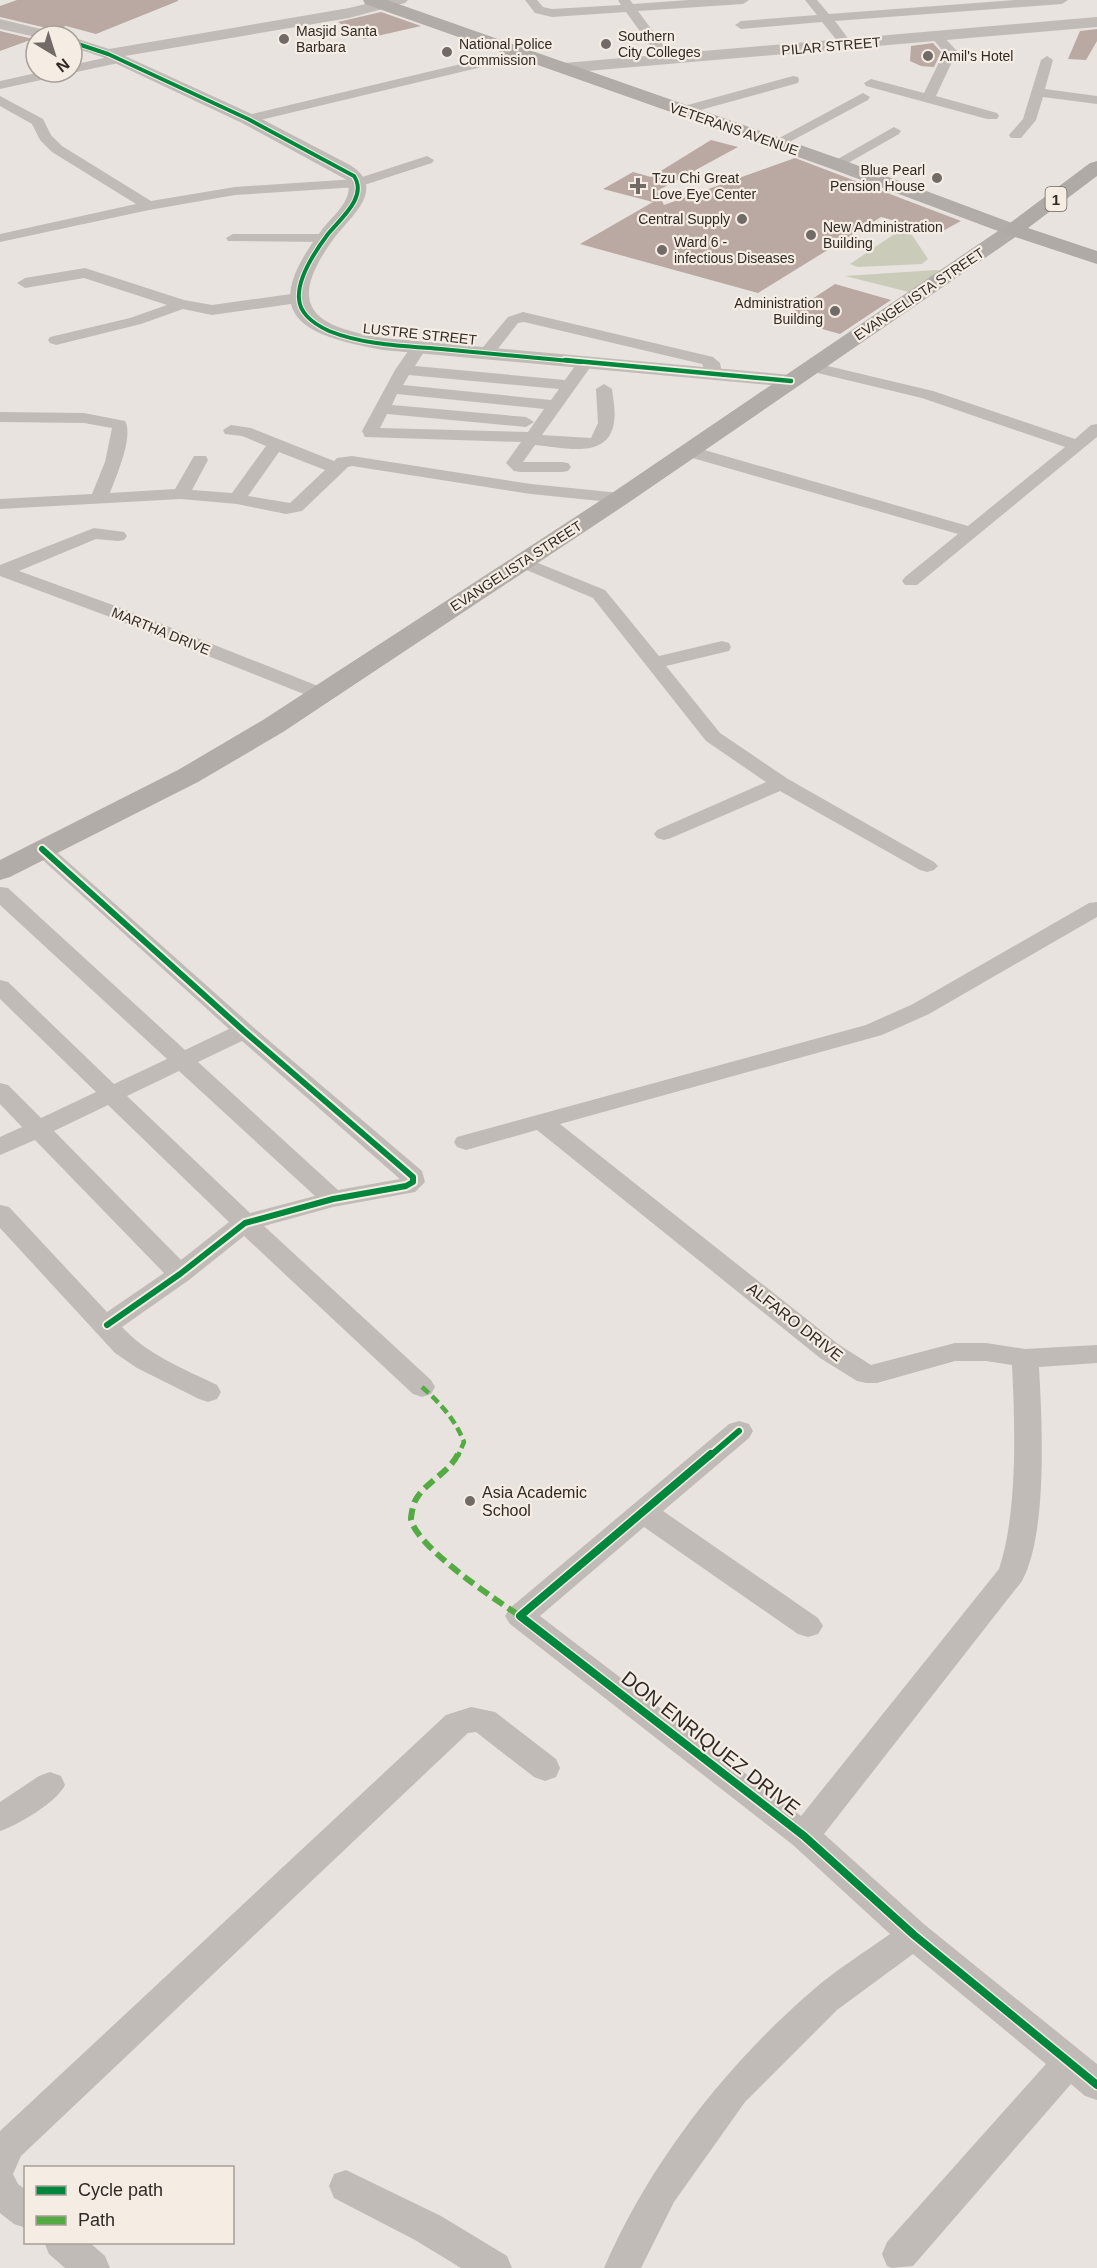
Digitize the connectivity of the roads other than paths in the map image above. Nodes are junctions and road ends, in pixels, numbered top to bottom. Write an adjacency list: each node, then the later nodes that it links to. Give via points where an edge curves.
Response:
1 (366, 0): 10 (main road)
2 (531, 0): 9 (street, via 539,10 552,13)
3 (743, 0): 6 (street)
4 (811, 0): 11 (street)
5 (1062, 0): 8 (street)
6 (722, 1): 9 (street); 17 (street)
7 (386, 2): 10 (street); 20 (main road, VETERANS AVENUE)
8 (990, 3): 11 (street); 14 (street)
9 (627, 4): 22 (street)
10 (350, 13): 21 (street)
11 (826, 18): 17 (street); 18 (street)
12 (1097, 22): 14 (street, PILAR STREET)
13 (0, 24): 15 (street)
14 (1018, 29): 16 (street, PILAR STREET)
15 (24, 30)
16 (936, 36): 18 (street, PILAR STREET); 32 (street, via 951,51)
17 (752, 38): 18 (street, PILAR STREET); 22 (street, PILAR STREET)
18 (847, 45)
19 (84, 46): 21 (street)
20 (524, 53): 25 (main road, VETERANS AVENUE); 37 (street)
21 (113, 57): 24 (street); 37 (street)
22 (668, 60): 25 (street, PILAR STREET)
23 (1047, 60): 30 (street)
24 (84, 65)
25 (564, 68): 35 (main road, VETERANS AVENUE)
26 (24, 80): 29 (street)
27 (793, 80): 35 (street)
28 (871, 83): 32 (street)
29 (0, 85)
30 (1037, 92): 34 (street); 39 (street, via 1029,120)
31 (863, 97): 40 (street)
32 (928, 98): 36 (street)
33 (0, 100): 45 (street, via 38,122 57,149)
34 (1097, 100)
35 (682, 111): 40 (main road, VETERANS AVENUE)
36 (992, 116)
37 (248, 119): 44 (street, via 344,169)
38 (894, 131): 42 (street)
39 (1016, 135)
40 (777, 143): 42 (main road, VETERANS AVENUE)
41 (427, 160): 44 (street)
42 (836, 164): 46 (main road, VETERANS AVENUE)
43 (1097, 167): 46 (main road, 1)
44 (358, 183): 45 (street, via 235,191); 49 (street, via 348,209)
45 (149, 206): 47 (street)
46 (1013, 230): 50 (main road, VETERANS AVENUE); 60 (main road, EVANGELISTA STREET)
47 (0, 238)
48 (233, 238): 49 (street)
49 (325, 238): 52 (street, via 300,284)
50 (1097, 258)
51 (25, 283): 53 (street, via 86,273)
52 (298, 298): 53 (street, via 212,310); 55 (street, LUSTRE STREET, via 305,316 339,335)
53 (181, 304): 54 (street, via 130,323)
54 (56, 340)
55 (418, 347): 56 (street, LUSTRE STREET); 58 (street)
56 (488, 352): 57 (street, LUSTRE STREET); 59 (street, via 513,320 523,317 706,360 712,363)
57 (586, 362): 59 (street, LUSTRE STREET); 61 (street)
58 (403, 370): 61 (street); 62 (street)
59 (714, 372): 60 (street, LUSTRE STREET)
60 (801, 374): 71 (street, via 866,379 948,401); 72 (main road, EVANGELISTA STREET)
61 (569, 385): 64 (street)
62 (392, 389): 64 (street); 65 (street)
63 (604, 389): 69 (street, via 606,423 598,441 581,444)
64 (556, 405): 69 (street)
65 (383, 408): 69 (street); 69 (street, via 371,433)
66 (0, 417): 78 (street, via 84,418 118,425 113,462)
67 (1097, 429): 71 (street)
68 (231, 430): 70 (street)
69 (537, 434): 74 (street, via 514,463)
70 (275, 445): 75 (street); 79 (street)
71 (1077, 445): 81 (street)
72 (688, 451): 77 (main road, EVANGELISTA STREET); 81 (street)
73 (200, 460): 76 (street)
74 (562, 467)
75 (335, 468): 77 (street, via 352,461 531,489); 79 (street, via 296,507)
76 (181, 494): 78 (street); 79 (street)
77 (620, 498): 83 (main road, EVANGELISTA STREET)
78 (99, 499): 80 (street)
79 (237, 499)
80 (0, 504)
81 (971, 532): 85 (street)
82 (118, 536): 84 (street, via 94,533)
83 (523, 562): 87 (street, via 598,594); 88 (main road, EVANGELISTA STREET)
84 (1, 570): 88 (street, MARTHA DRIVE)
85 (911, 581)
86 (722, 647): 87 (street)
87 (655, 663): 89 (street, via 713,737)
88 (321, 694): 91 (main road, EVANGELISTA STREET, via 188,776)
89 (782, 783): 90 (street); 92 (street)
90 (664, 834)
91 (42, 849): 93 (main road, EVANGELISTA STREET); 97 (street)
92 (927, 866)
93 (0, 872)
94 (0, 894): 98 (street)
95 (1097, 908): 101 (street, via 921,1009 874,1030)
96 (0, 987): 100 (street)
97 (244, 1031): 98 (street); 105 (street, via 413,1177 413,1182 406,1186)
98 (182, 1062): 100 (street); 105 (street)
99 (0, 1090): 102 (street)
100 (114, 1095): 102 (street); 107 (street)
101 (542, 1122): 103 (street); 111 (street, ALFARO DRIVE, via 860,1372 877,1374 955,1352)
102 (40, 1129): 104 (street); 108 (street)
103 (466, 1142)
104 (0, 1148)
105 (333, 1199): 107 (street)
106 (0, 1213): 109 (street)
107 (244, 1223): 108 (street); 112 (street)
108 (180, 1275): 109 (street)
109 (107, 1325): 113 (street, via 124,1346 146,1361)
110 (1097, 1354): 111 (street, ALFARO DRIVE)
111 (1025, 1358): 120 (street, via 1026,1520 1022,1548 1012,1573)
112 (422, 1387)
113 (208, 1392)
114 (739, 1431): 115 (street, DON ENRIQUEZ DRIVE)
115 (643, 1512): 116 (street); 120 (street, DON ENRIQUEZ DRIVE, via 520,1616)
116 (808, 1626)
117 (545, 1768): 124 (street, via 484,1721 471,1719 457,1724 9,2145)
118 (50, 1785): 119 (street)
119 (0, 1818)
120 (804, 1836): 121 (street, DON ENRIQUEZ DRIVE)
121 (914, 1935): 122 (street, DON ENRIQUEZ DRIVE); 132 (street, via 825,2000 733,2091 662,2190)
122 (1069, 2062): 123 (street, DON ENRIQUEZ DRIVE); 129 (street)
123 (1097, 2085)
124 (0, 2165)
125 (0, 2183): 127 (street, via 2,2193)
126 (346, 2186): 131 (street, via 428,2228)
127 (24, 2210)
128 (64, 2244): 130 (street)
129 (900, 2254)
130 (92, 2268)
131 (494, 2268)
132 (622, 2268)

